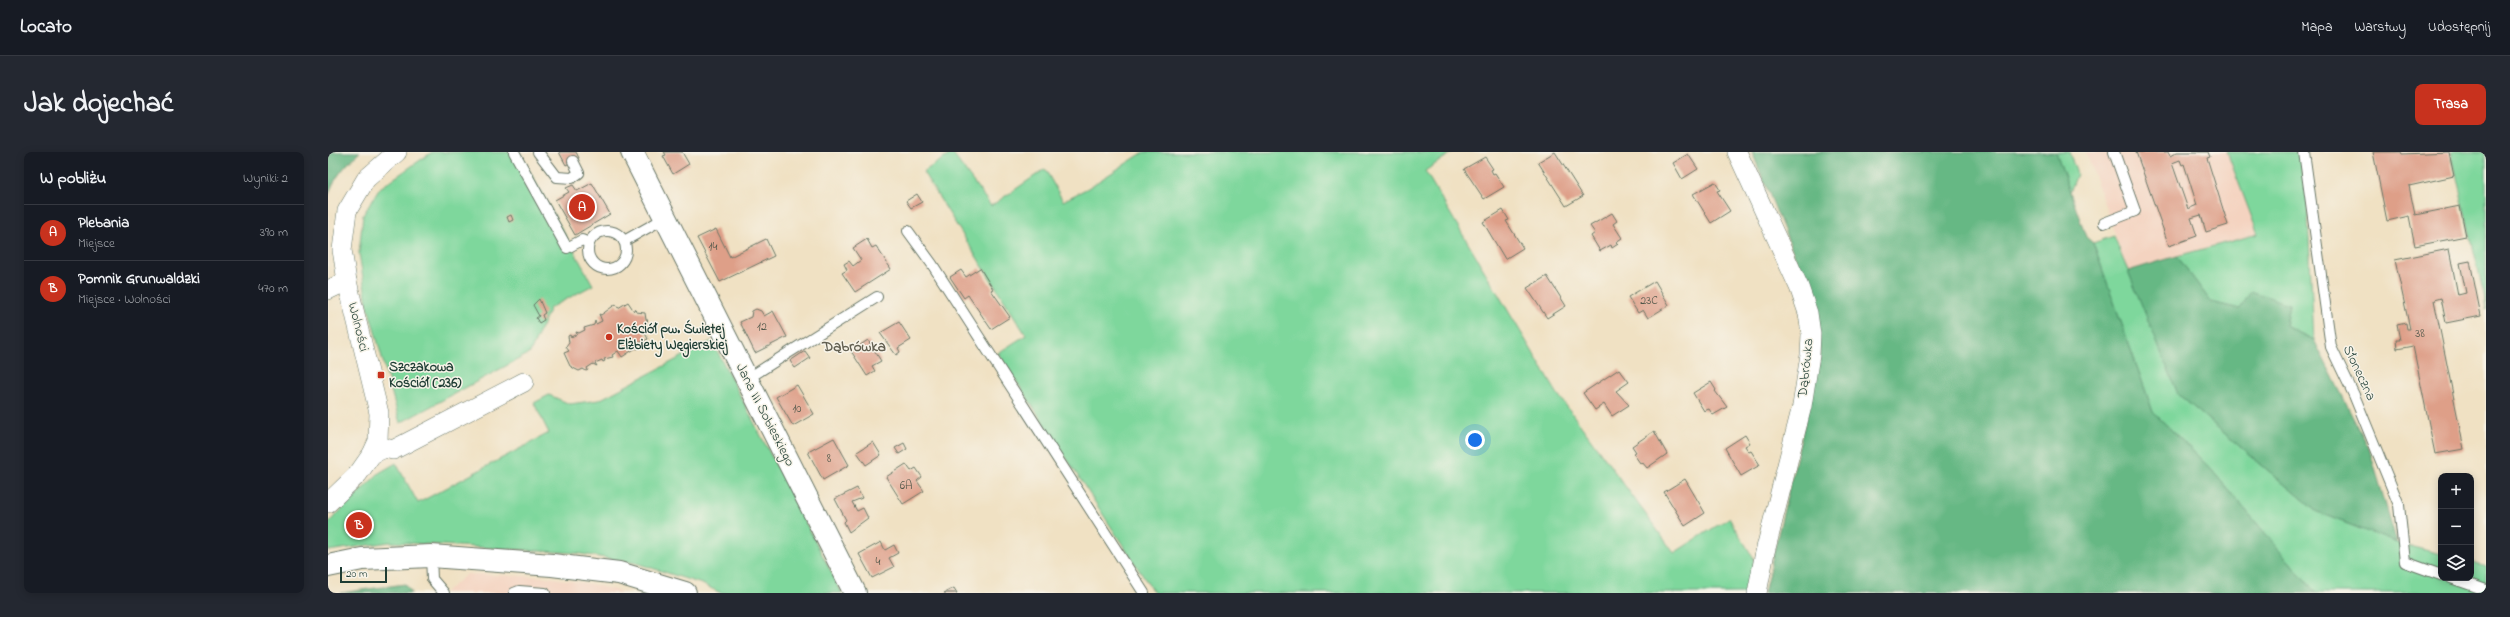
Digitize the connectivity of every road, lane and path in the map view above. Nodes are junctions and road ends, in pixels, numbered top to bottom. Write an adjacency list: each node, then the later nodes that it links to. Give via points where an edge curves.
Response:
1 (397, 152): 14 (street, Wolności, via 366,179 347,211 342,250)
2 (514, 152): 13 (lane, via 567,248 582,240)
3 (538, 152): 8 (lane, via 557,177 572,178 579,173)
4 (632, 152): 9 (street, Jana III Sobieskiego)
5 (1737, 152): 32 (street, Dąbrówka, via 1799,287 1808,313 1811,334 1802,406 1766,544)
6 (2114, 152): 10 (lane, via 2135,211)
7 (2304, 152): 23 (lane, Słoneczna, via 2331,347 2354,395 2399,505 2405,562)
8 (573, 162)
9 (665, 218): 12 (lane); 17 (street, Jana III Sobieskiego)
10 (2104, 223)
11 (908, 231): 31 (lane, via 932,264)
12 (624, 241): 13 (lane, via 615,232 609,231 597,234); 13 (lane, via 626,254 623,259 619,264 607,269 595,265 591,260)
13 (590, 243)
14 (347, 281): 15 (street); 19 (street, Wolności, via 379,413 378,441)
15 (328, 290)
16 (877, 297): 17 (lane)
17 (747, 379): 30 (street, Jana III Sobieskiego)
18 (524, 382): 19 (street, via 393,450 385,448)
19 (372, 454): 20 (street, Wolności, via 358,474)
20 (328, 503)
21 (431, 556): 22 (street, via 362,559); 26 (lane, via 432,579); 29 (street, via 588,568 619,573)
22 (328, 566)
23 (2438, 574)
24 (2460, 581): 25 (lane)
25 (2486, 590)
26 (444, 593)
27 (514, 593): 28 (lane)
28 (542, 593)
29 (685, 593)
30 (855, 593)
31 (1144, 593)
32 (1757, 593)

